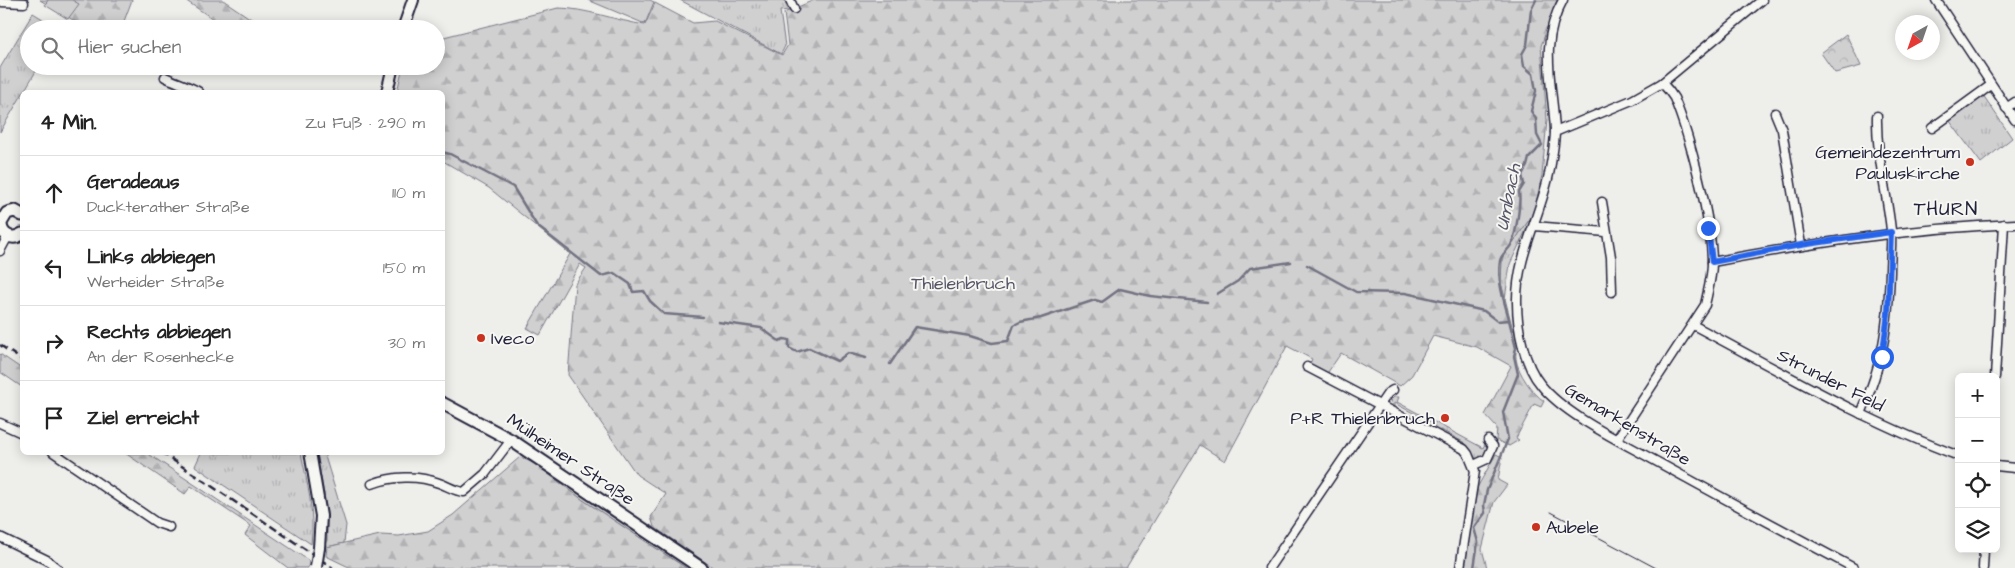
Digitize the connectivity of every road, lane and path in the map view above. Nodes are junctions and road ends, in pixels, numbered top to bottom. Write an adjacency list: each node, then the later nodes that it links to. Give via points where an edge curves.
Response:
1 (412, 0): 9 (street)
2 (790, 0): 8 (street)
3 (1563, 0): 22 (street, Gemarkenstraße, via 1551,31 1547,55)
4 (1762, 0): 12 (street)
5 (1936, 0): 13 (street)
6 (0, 2): 7 (street)
7 (24, 3)
8 (794, 9)
9 (406, 20)
10 (391, 75): 15 (street)
11 (165, 77): 14 (street)
12 (1662, 83): 22 (street, via 1632,100); 35 (street, via 1673,96 1695,169)
13 (1991, 84): 17 (street); 21 (street)
14 (196, 90)
15 (387, 90)
16 (2015, 102): 17 (street)
17 (2006, 108): 20 (street)
18 (1774, 113): 33 (street, via 1782,130)
19 (1877, 116): 30 (street)
20 (2015, 120)
21 (1932, 128)
22 (1555, 132): 28 (street, Gemarkenstraße, via 1550,169)
23 (1602, 202): 29 (street)
24 (20, 214): 25 (main road, via 11,212)
25 (1, 218): 32 (main road, via 1,227)
26 (2004, 224): 27 (street); 30 (street); 39 (street)
27 (2015, 224)
28 (1534, 226): 29 (street); 46 (street, Gemarkenstraße, via 1524,255 1517,300 1519,326 1530,366 1542,387 1562,404)
29 (1606, 232): 36 (street, via 1611,256)
30 (1891, 232): 33 (street); 43 (street, via 1888,314 1882,357)
31 (20, 235): 32 (main road)
32 (8, 236): 34 (street)
33 (1801, 245): 35 (street)
34 (0, 251)
35 (1712, 262): 37 (street, via 1705,305)
36 (1612, 292)
37 (1693, 325): 43 (street, Strunder Feld); 46 (street)
38 (1307, 368): 41 (street)
39 (1994, 373)
40 (1393, 390): 41 (street)
41 (1380, 404): 52 (street, via 1464,449); 63 (street)
42 (445, 405): 47 (main road, Mülheimer Straße)
43 (1861, 414): 51 (street, Strunder Feld)
44 (0, 423): 45 (street)
45 (20, 432)
46 (1616, 439): 65 (street, Gemarkenstraße)
47 (511, 440): 55 (street, via 485,474 464,492 454,492 428,479 386,479); 62 (main road, Mülheimer Straße)
48 (1488, 440): 52 (street, via 1493,446 1490,454)
49 (57, 455): 56 (street, via 157,523)
50 (311, 455): 59 (street, bridge, via 321,516)
51 (1955, 455)
52 (1474, 465): 64 (street)
53 (2000, 466): 54 (street)
54 (2015, 468)
55 (372, 484)
56 (169, 527)
57 (0, 537): 61 (street, via 47,560)
58 (1984, 553): 60 (street)
59 (316, 567)
60 (1985, 567)
61 (56, 568)
62 (701, 568)
63 (1268, 568)
64 (1460, 568)
65 (1854, 568)

